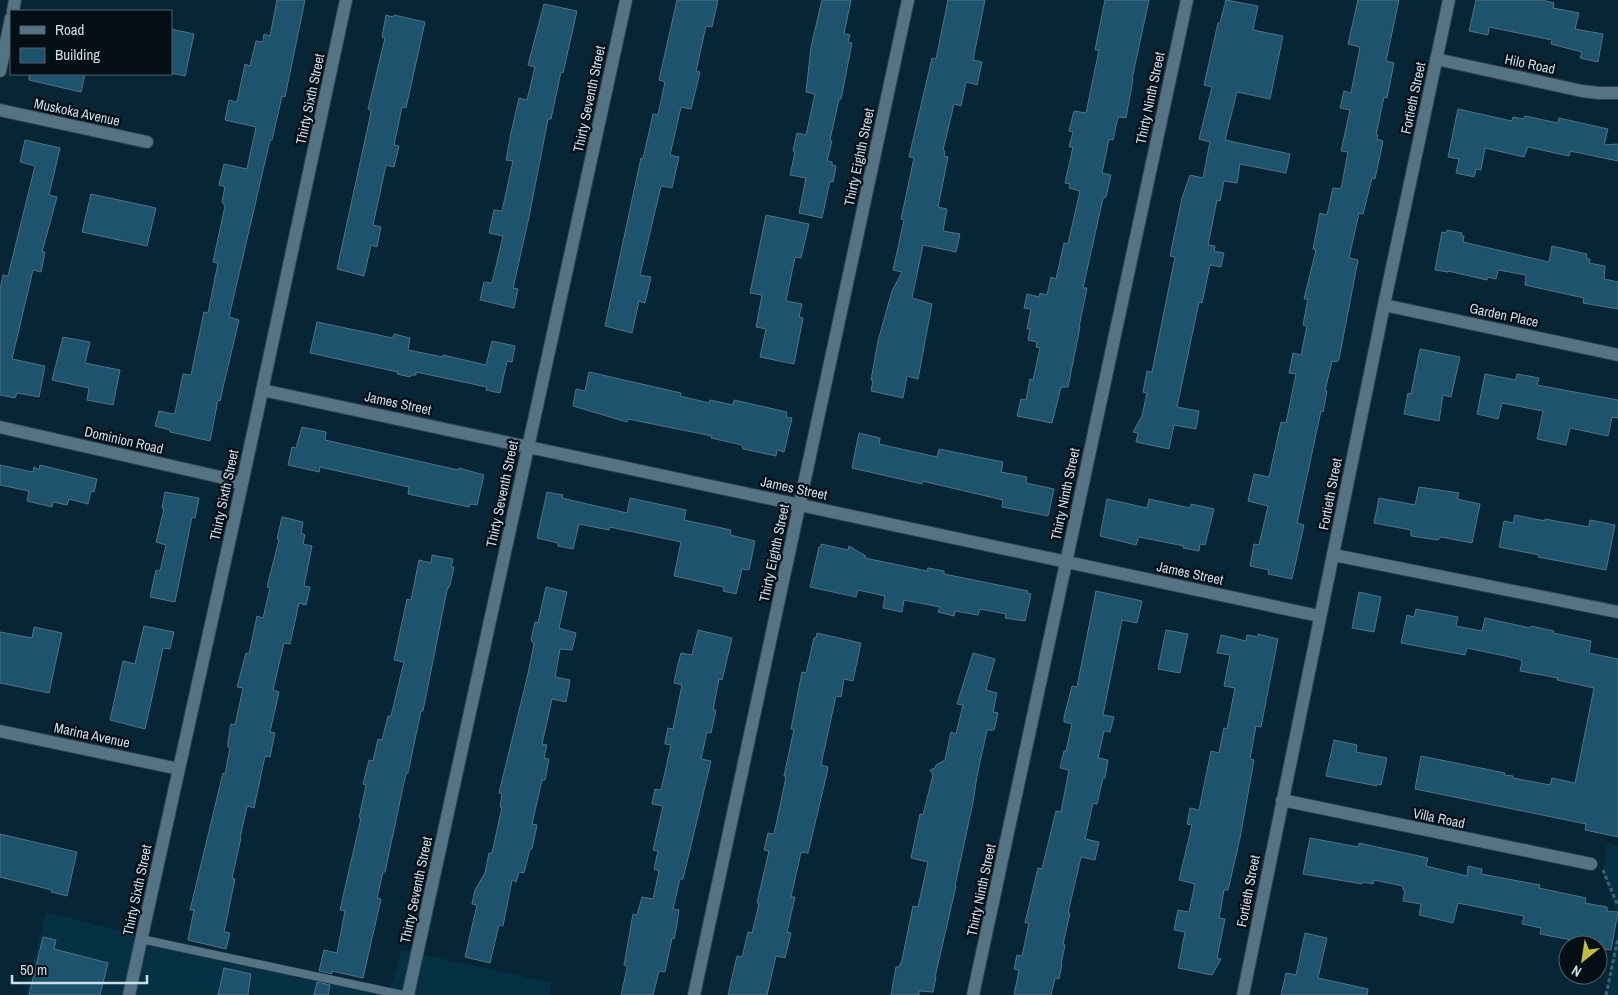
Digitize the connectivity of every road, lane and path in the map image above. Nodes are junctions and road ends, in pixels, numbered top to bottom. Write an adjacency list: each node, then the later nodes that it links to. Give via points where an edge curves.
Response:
1 (346, 0): 14 (street, Thirty Sixth Street)
2 (626, 0): 16 (street, Thirty Seventh Street)
3 (908, 0): 18 (street, Thirty Eighth Street)
4 (1187, 0): 20 (street, Thirty Ninth Street)
5 (1449, 0): 7 (street, Fortieth Street)
6 (10, 23): 8 (street)
7 (1436, 59): 9 (street, Hilo Road, via 1582,91); 12 (street, Fortieth Street)
8 (0, 71)
9 (1618, 93)
10 (0, 110): 11 (street, Muskoka Avenue)
11 (147, 142)
12 (1384, 305): 13 (street, Garden Place); 19 (street, Fortieth Street)
13 (1618, 355)
14 (262, 390): 16 (street, James Street); 17 (street, Thirty Sixth Street)
15 (0, 428): 17 (street, Dominion Road)
16 (528, 446): 18 (street, James Street); 32 (street, Thirty Seventh Street)
17 (242, 484): 24 (street, Thirty Sixth Street)
18 (800, 505): 20 (street, James Street); 33 (street, Thirty Eighth Street)
19 (1334, 555): 21 (street); 22 (street, Fortieth Street)
20 (1066, 562): 22 (street, James Street); 34 (street, Thirty Ninth Street)
21 (1618, 612)
22 (1319, 616): 25 (street, Fortieth Street)
23 (0, 731): 24 (street, Marina Avenue)
24 (178, 769): 29 (street, Thirty Sixth Street)
25 (1282, 800): 26 (street, Villa Road); 35 (street, Fortieth Street)
26 (1596, 865): 27 (path)
27 (1618, 906)
28 (1618, 938): 36 (path)
29 (142, 939): 30 (street, Thirty Sixth Street); 31 (lane)
30 (129, 995)
31 (403, 995)
32 (408, 995)
33 (694, 995)
34 (974, 995)
35 (1242, 995)
36 (1606, 995)

